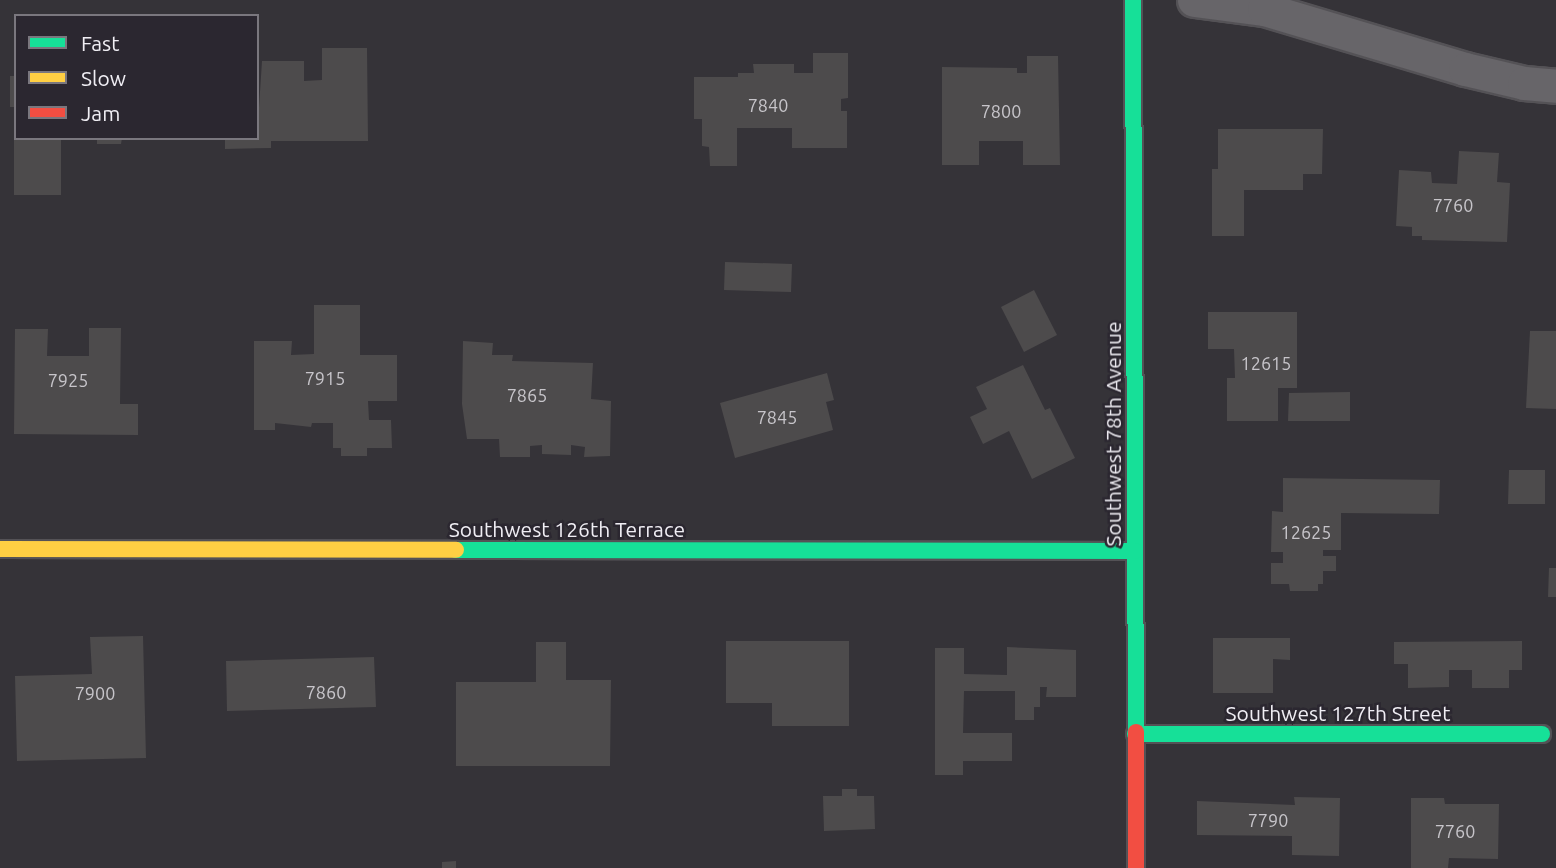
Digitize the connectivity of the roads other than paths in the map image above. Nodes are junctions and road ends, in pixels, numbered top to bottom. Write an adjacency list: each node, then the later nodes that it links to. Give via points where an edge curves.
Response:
1 (1133, 0): 5 (street, Southwest 78th Avenue)
2 (1194, 0): 3 (street, via 1264,9 1465,69)
3 (1556, 86)
4 (0, 549): 5 (street, Southwest 126th Terrace)
5 (1135, 551): 7 (street, Southwest 78th Avenue)
6 (1542, 733): 7 (street, Southwest 127th Street)
7 (1135, 734): 8 (street, Southwest 78th Avenue)
8 (1136, 868)

